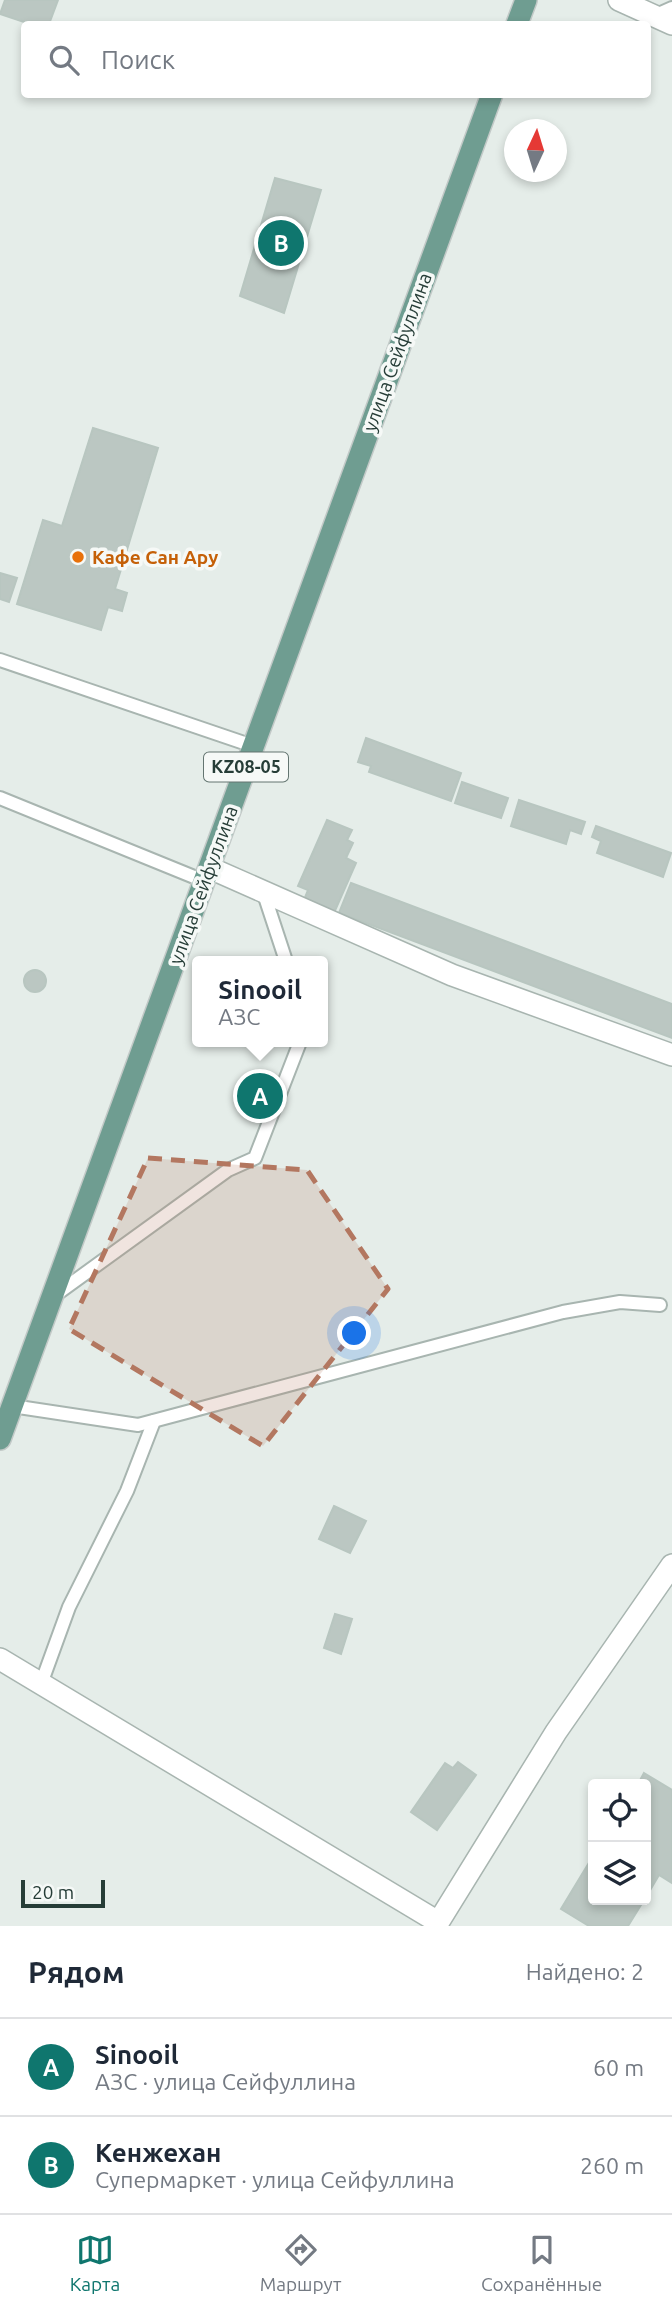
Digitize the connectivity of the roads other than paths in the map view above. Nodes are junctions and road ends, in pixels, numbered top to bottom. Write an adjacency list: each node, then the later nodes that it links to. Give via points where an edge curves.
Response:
1 (526, 0): 4 (main road)
2 (619, 0): 3 (street)
3 (666, 16)
4 (518, 21)
5 (491, 98): 7 (main road, улица Сейфуллина / KZ08-05)
6 (0, 660): 7 (lane)
7 (253, 746): 9 (main road, улица Сейфуллина / KZ08-05)
8 (0, 798): 9 (lane)
9 (207, 874): 10 (street); 14 (main road, улица Сейфуллина / KZ08-05)
10 (262, 891): 11 (lane); 13 (street, via 452,975)
11 (284, 956)
12 (298, 1047): 14 (lane, via 255,1158 228,1170)
13 (672, 1055)
14 (51, 1298): 16 (main road, улица Сейфуллина / KZ08-05)
15 (660, 1305): 17 (lane, via 620,1302 564,1312)
16 (7, 1410): 17 (lane, via 138,1425); 18 (main road, улица Сейфуллина / KZ08-05)
17 (154, 1421): 21 (lane, via 127,1491 69,1607)
18 (0, 1439)
19 (672, 1564): 22 (street, via 556,1732)
20 (0, 1659): 21 (street)
21 (41, 1684): 22 (street)
22 (439, 1925)

